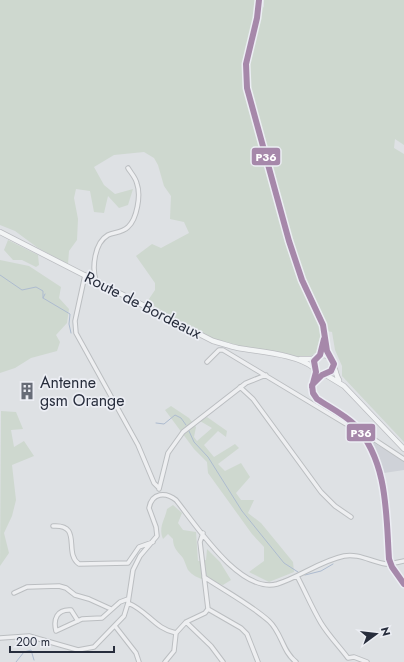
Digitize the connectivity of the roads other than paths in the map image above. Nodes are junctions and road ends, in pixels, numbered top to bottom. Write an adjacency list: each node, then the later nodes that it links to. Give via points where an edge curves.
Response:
1 (259, 0): 6 (street, via 246,64 247,88 289,241)
2 (128, 168): 5 (street, via 138,190 134,219 124,231 106,237 98,248 94,271)
3 (0, 232): 4 (main road, Route de Bordeaux)
4 (85, 275): 5 (main road, Route de Bordeaux); 24 (street, via 75,321 76,333 138,444)
5 (96, 281): 9 (main road, Route de Bordeaux, via 213,341)
6 (325, 334): 7 (street); 8 (street)
7 (318, 356): 8 (main road); 9 (main road, Route de Bordeaux, via 312,359); 12 (main road)
8 (329, 356): 11 (main road, via 333,361)
9 (292, 359): 12 (main road, Route de Bordeaux, via 309,364)
10 (207, 362): 13 (street, Route de Bordeaux, via 223,350)
11 (333, 367): 14 (main road, via 332,371); 16 (main road)
12 (315, 370): 14 (main road); 15 (main road)
13 (266, 375): 17 (street); 19 (street, Route de Bordeaux)
14 (324, 375): 15 (main road); 16 (main road, via 330,376)
15 (312, 385): 18 (main road, via 315,398)
16 (344, 386): 22 (main road)
17 (240, 387): 24 (street, via 183,432 168,453); 26 (street, via 253,399 321,492)
18 (329, 407): 19 (street); 20 (main road)
19 (326, 412): 20 (street, Route de Bordeaux, via 346,424)
20 (350, 421): 21 (main road)
21 (364, 439): 23 (street, via 372,438); 31 (main road, via 379,466 383,481 387,547)
22 (404, 449)
23 (404, 459)
24 (158, 488): 25 (street)
25 (159, 494): 28 (street, via 167,494 176,500); 29 (street, via 153,498 149,508 158,532)
26 (351, 517)
27 (53, 526): 29 (street, via 60,525 68,529 73,557 79,564 128,564 139,547)
28 (202, 533): 32 (street, via 228,564 256,582 270,585); 33 (street, via 200,542)
29 (153, 542): 36 (street, via 140,556 133,570)
30 (404, 561): 31 (street)
31 (391, 564): 32 (street, via 347,556); 34 (main road)
32 (296, 576): 44 (street, via 322,624)
33 (204, 577): 37 (street); 49 (street, via 268,621 280,636 288,656)
34 (404, 584)
35 (14, 593): 38 (street, via 27,586 59,586 75,595 90,598)
36 (128, 601): 38 (street, via 120,602); 41 (street, via 124,614); 42 (street, via 160,628)
37 (208, 609): 40 (street, via 202,615); 48 (street, via 247,634)
38 (111, 610): 39 (street, via 102,618 88,617)
39 (78, 620): 39 (street, via 56,631 54,623 58,613 72,610)
40 (186, 622): 42 (street); 47 (street)
41 (115, 626): 43 (street, via 96,645 81,650 29,636); 45 (street, via 136,653)
42 (176, 633): 46 (street, via 174,651)
43 (0, 638)
44 (348, 658): 50 (street); 51 (street)
45 (139, 662)
46 (165, 662)
47 (223, 662)
48 (258, 662)
49 (296, 662)
50 (344, 662)
51 (367, 662)

